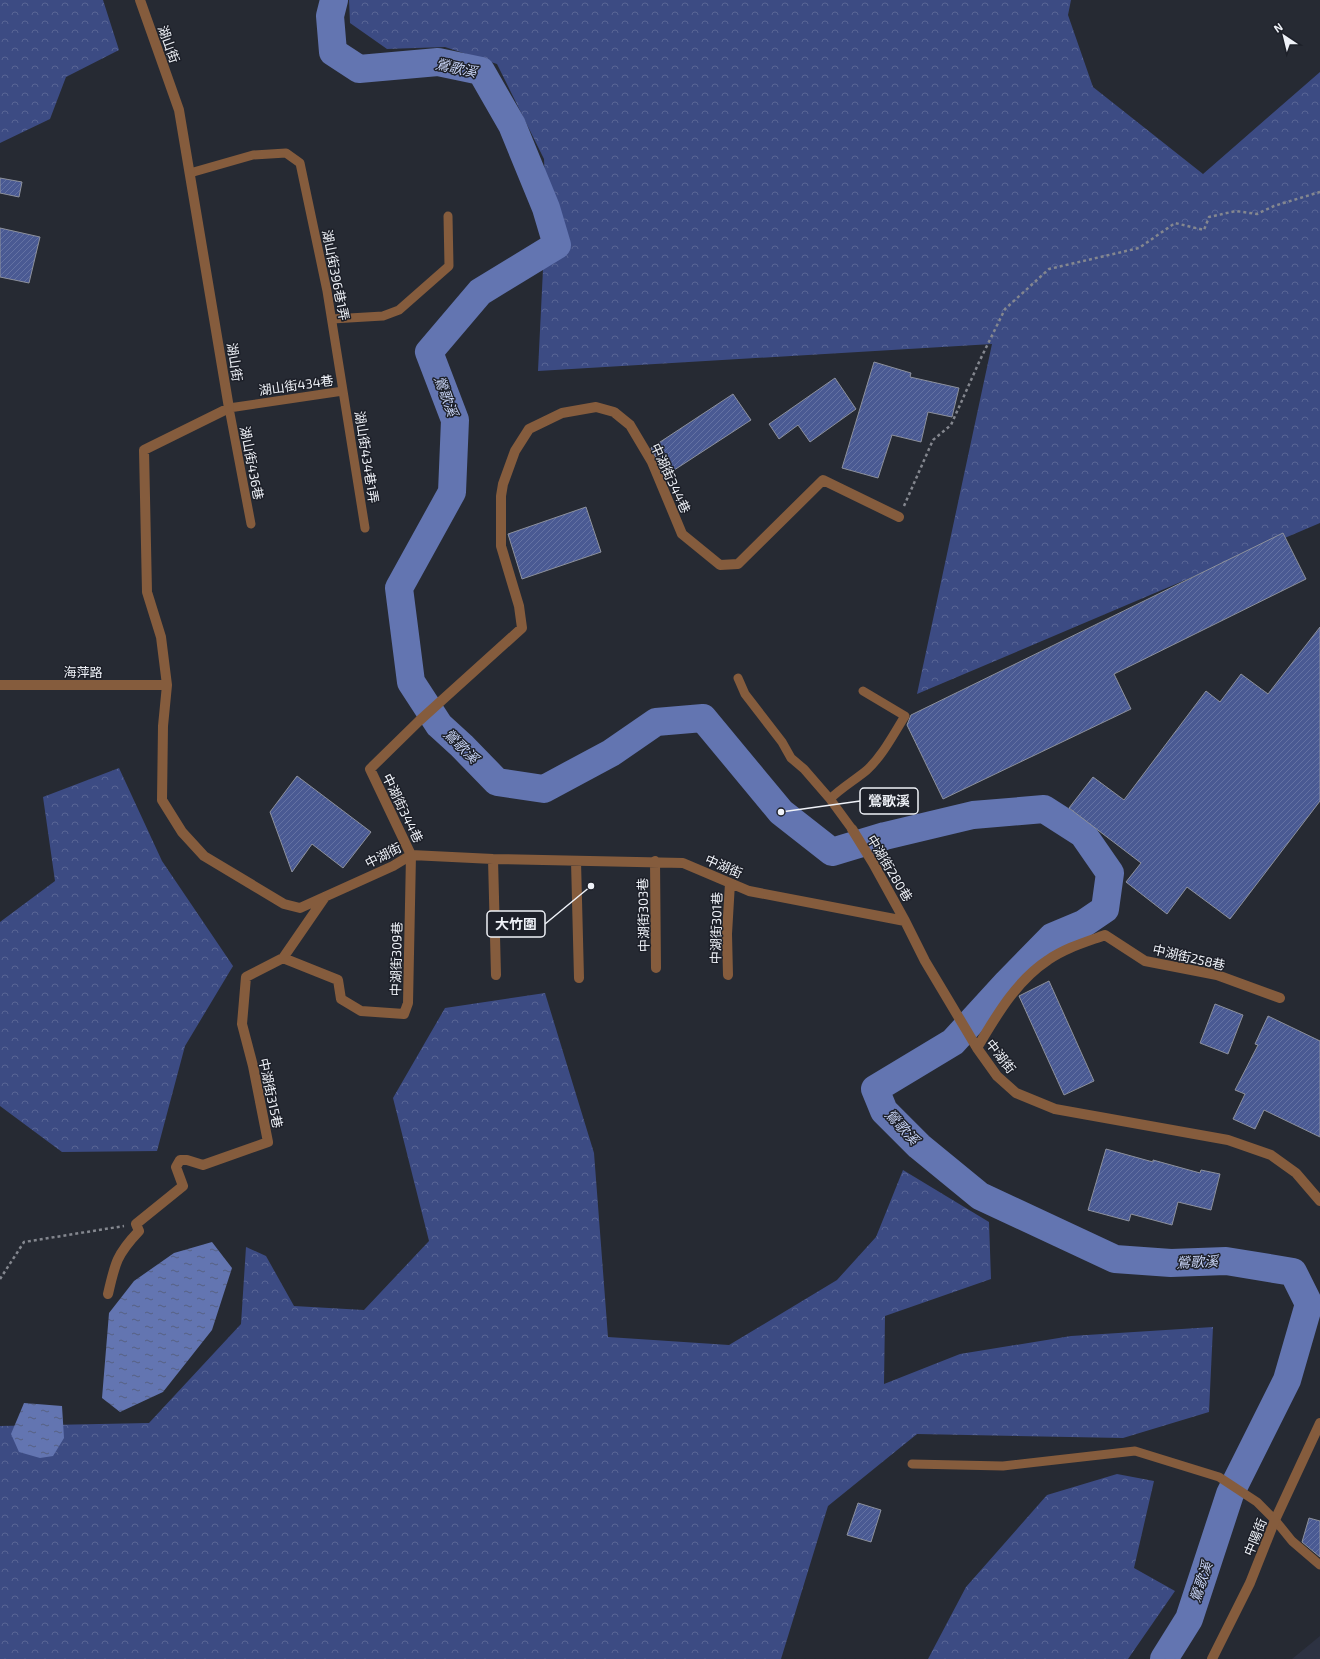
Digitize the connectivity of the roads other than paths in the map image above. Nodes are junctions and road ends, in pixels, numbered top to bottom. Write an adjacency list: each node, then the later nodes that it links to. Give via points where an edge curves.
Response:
1 (140, 0): 2 (street, 湖山街, via 179,110)
2 (190, 173): 4 (lane, 湖山街396巷1弄, via 253,155 286,153 300,163); 6 (street, 湖山街)
3 (448, 216): 4 (lane, via 449,266 438,276 399,310 383,316)
4 (332, 319): 5 (lane, 湖山街396巷1弄)
5 (343, 392): 6 (lane, 湖山街434巷); 9 (lane, 湖山街434巷1弄)
6 (229, 408): 8 (lane, 湖山街436巷); 12 (street, via 144,450 147,592 161,637)
7 (899, 517): 16 (street, 中湖街344巷, via 823,480 738,564 720,565 682,534 652,462 630,425 614,412 596,407 562,413 529,429 515,451 501,496 501,546 519,606 522,628 370,769)
8 (250, 524)
9 (365, 528)
10 (738, 678): 14 (lane, via 745,694 782,742 791,758)
11 (0, 685): 12 (street, 海萍路)
12 (167, 685): 21 (street, 中湖街, via 163,726 162,800 182,832 204,856 284,904 300,908)
13 (863, 691): 14 (lane, via 904,716 882,755)
14 (830, 799): 15 (lane)
15 (852, 829): 22 (street, 中湖街280巷)
16 (411, 855): 17 (street, 中湖街); 21 (street, 中湖街); 23 (street, 中湖街309巷, via 408,1003 404,1014 362,1011 340,998 338,980)
17 (493, 860): 18 (street, 中湖街); 25 (street)
18 (576, 861): 19 (street, 中湖街); 27 (street)
19 (655, 861): 20 (street, 中湖街, via 683,862); 24 (street, 中湖街303巷)
20 (730, 883): 22 (street, 中湖街, via 749,891); 26 (street, 中湖街301巷)
21 (326, 897): 23 (street, 中湖街315巷)
22 (905, 921): 29 (street, 中湖街, via 925,961)
23 (283, 958): 31 (street, 中湖街315巷, via 246,977 242,1024 268,1142 203,1165 180,1160 176,1167 183,1186 136,1224 139,1231 124,1247 114,1264)
24 (656, 968)
25 (496, 975)
26 (728, 975)
27 (579, 978)
28 (1280, 998): 29 (street, 中湖街258巷, via 1217,975 1145,961 1105,935 1065,950 1036,970 1020,985 999,1012)
29 (977, 1048): 30 (street, 中湖街, via 997,1076 1016,1093 1055,1109 1228,1140 1271,1155 1296,1173)
30 (1320, 1201)
31 (108, 1294)
32 (1320, 1423): 34 (street, 中陽街)
33 (912, 1464): 34 (lane, via 1003,1466 1135,1451 1219,1478 1257,1502)
34 (1275, 1520): 35 (lane, via 1292,1541); 36 (street, 中陽街, via 1250,1583)
35 (1320, 1566)
36 (1212, 1659)

